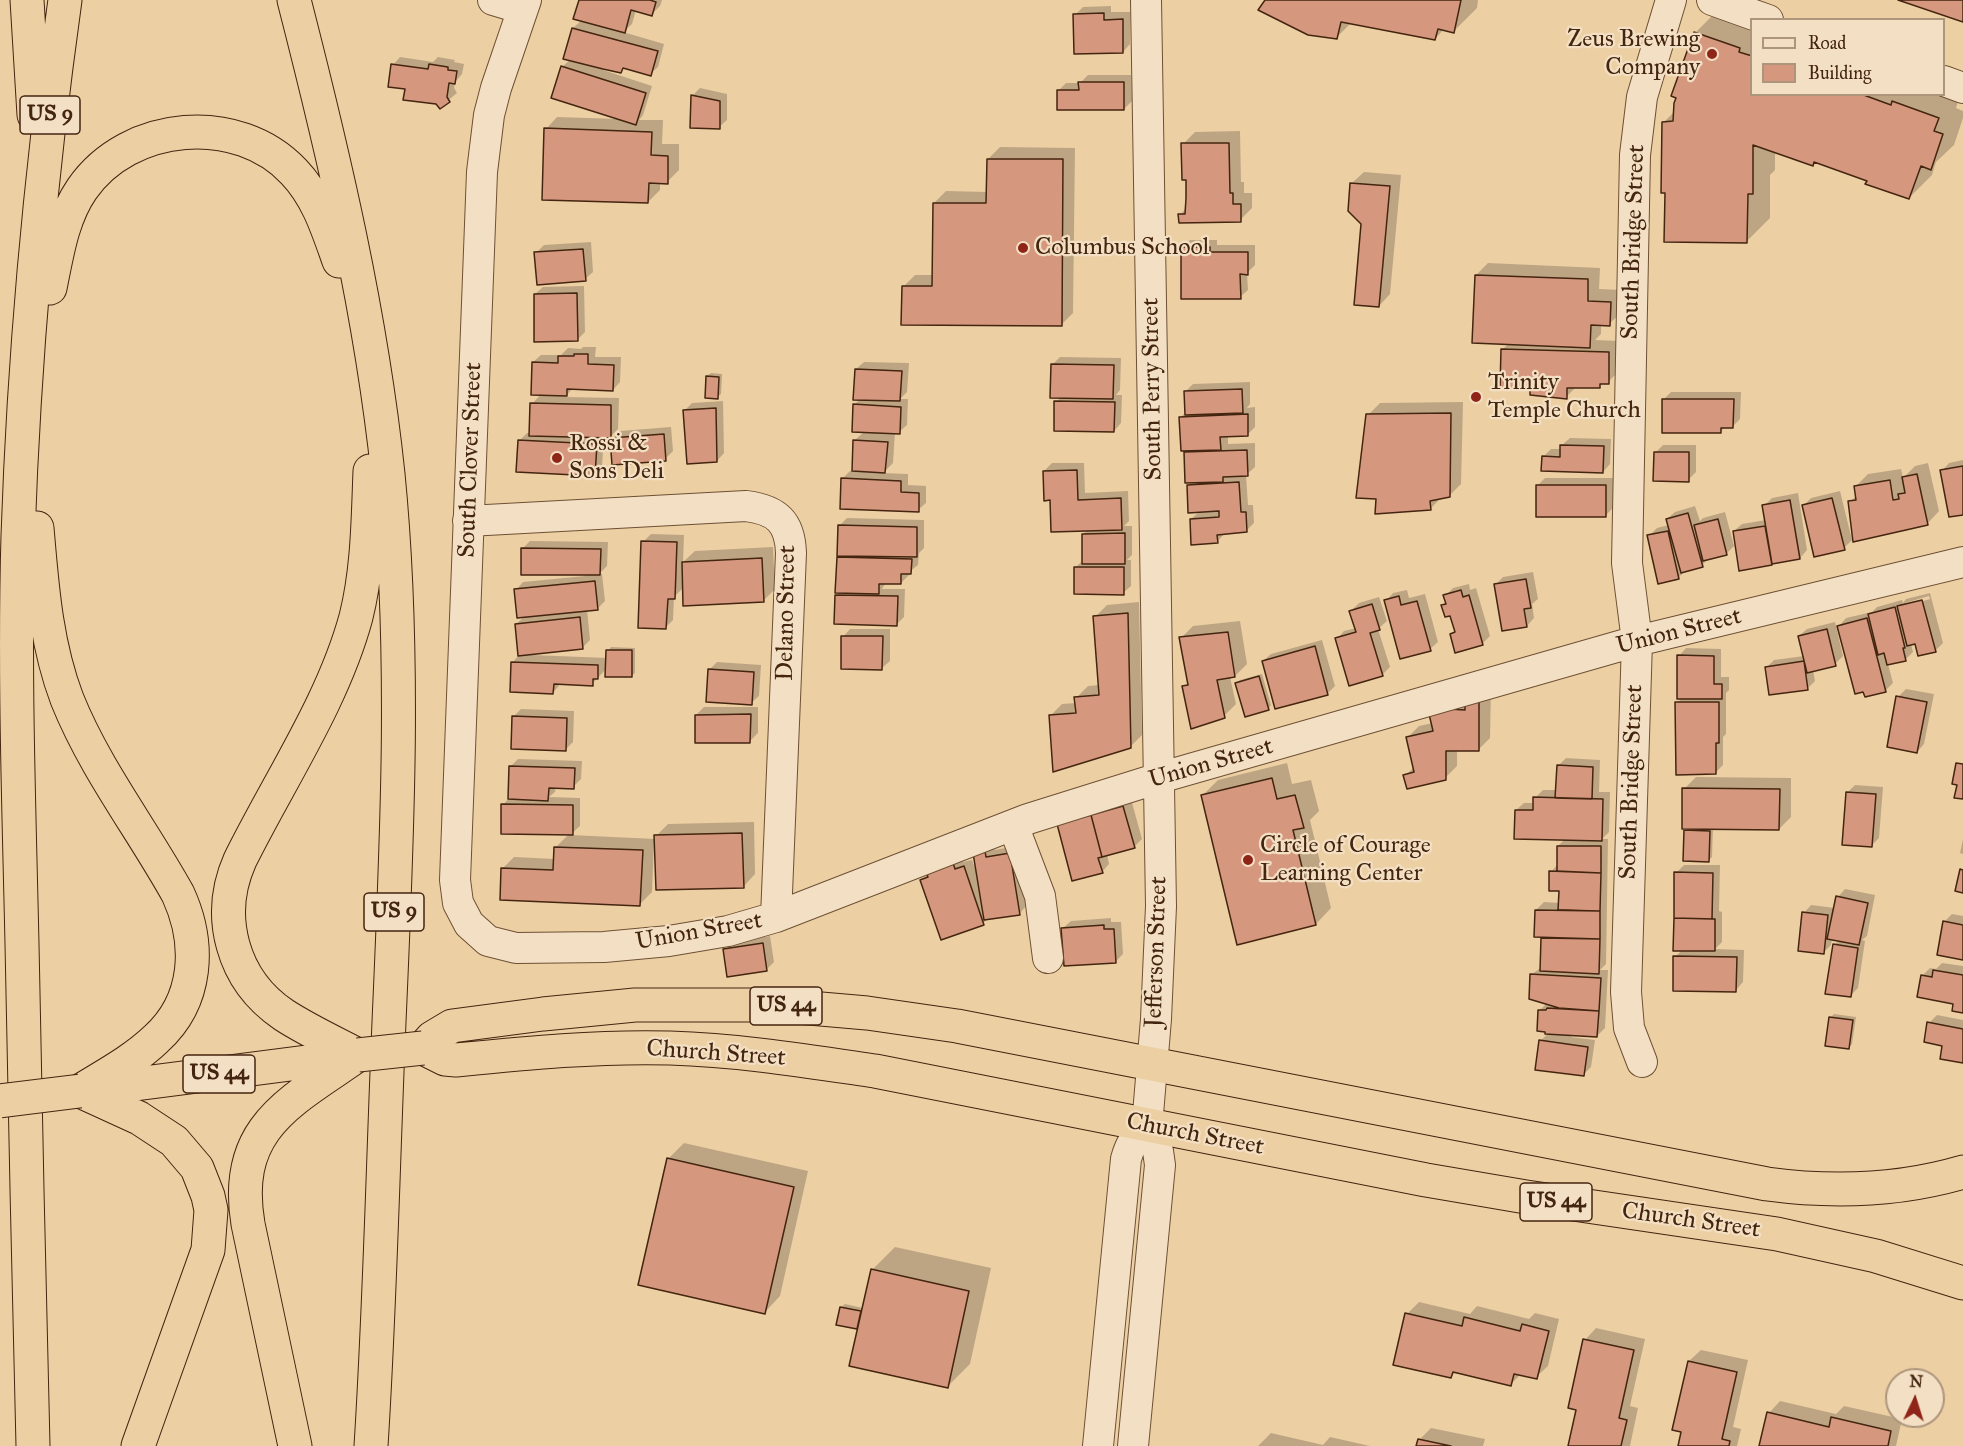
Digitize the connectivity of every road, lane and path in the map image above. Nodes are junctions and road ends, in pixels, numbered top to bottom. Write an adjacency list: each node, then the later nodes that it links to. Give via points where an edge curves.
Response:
1 (27, 0): 14 (highway)
2 (65, 0): 14 (highway, US 9)
3 (294, 0): 13 (highway, US 9)
4 (319, 0): 13 (highway)
5 (493, 0): 9 (street)
6 (1146, 0): 20 (street, South Perry Street)
7 (1671, 0): 19 (street, South Bridge Street, via 1642,97 1635,155 1627,563)
8 (1712, 0): 10 (street)
9 (525, 5): 17 (street, South Clover Street, via 496,88 484,144)
10 (1762, 18)
11 (1945, 81): 12 (street)
12 (1963, 88)
13 (338, 178): 15 (highway, US 9)
14 (38, 231): 16 (highway, US 9)
15 (373, 363): 16 (highway, via 318,207 294,171 240,139 178,132 124,151 94,175 74,203 62,231); 26 (highway, via 366,558 356,616 328,691 240,860 231,884 228,910 233,947 257,990 284,1015); 37 (highway, US 9, via 392,538 398,761)
16 (25, 401): 29 (highway, via 45,608 59,675 76,720 99,763 178,894 193,945 190,983 173,1021 139,1053); 34 (highway, US 9, via 18,548 17,739)
17 (468, 521): 22 (street, Delano Street, via 746,506 770,511 779,518 786,527 791,553); 23 (street, South Clover Street, via 455,880 458,903)
18 (1963, 562): 19 (street, Union Street)
19 (1637, 641): 20 (street, Union Street); 27 (street, South Bridge Street, via 1626,992 1629,1028)
20 (1159, 778): 21 (street, Union Street); 28 (street, Jefferson Street, via 1161,906)
21 (1013, 825): 22 (street, Union Street); 24 (street, via 1040,896)
22 (776, 917): 23 (street, Union Street, via 679,939 570,948 501,945 488,941)
23 (469, 924)
24 (1048, 958)
25 (423, 1048): 26 (highway, Church Street / US 44, bridge); 28 (highway, Church Street / US 44, via 452,1026 497,1019 635,1005 728,1004 820,1008 912,1019); 31 (highway, Church Street / US 44, via 456,1060 619,1047 718,1050 875,1071)
26 (358, 1055): 29 (highway, Church Street / US 44); 36 (highway, via 272,1118 250,1155 245,1177 248,1224)
27 (1642, 1062)
28 (1152, 1064): 31 (street, Jefferson Street); 32 (highway, Church Street / US 44, via 1783,1186 1841,1190 1892,1187)
29 (80, 1091): 30 (highway, Church Street / US 44, bridge); 35 (highway, via 139,1118 174,1141 197,1168 211,1210 208,1250)
30 (0, 1101)
31 (1148, 1126): 33 (highway, Church Street / US 44, via 1526,1197 1777,1234 1876,1256); 38 (street, via 1137,1135 1126,1159); 39 (street, Jefferson Street, via 1160,1165)
32 (1963, 1172)
33 (1963, 1283)
34 (33, 1446)
35 (138, 1446)
36 (295, 1446)
37 (370, 1446)
38 (1098, 1446)
39 (1133, 1446)

